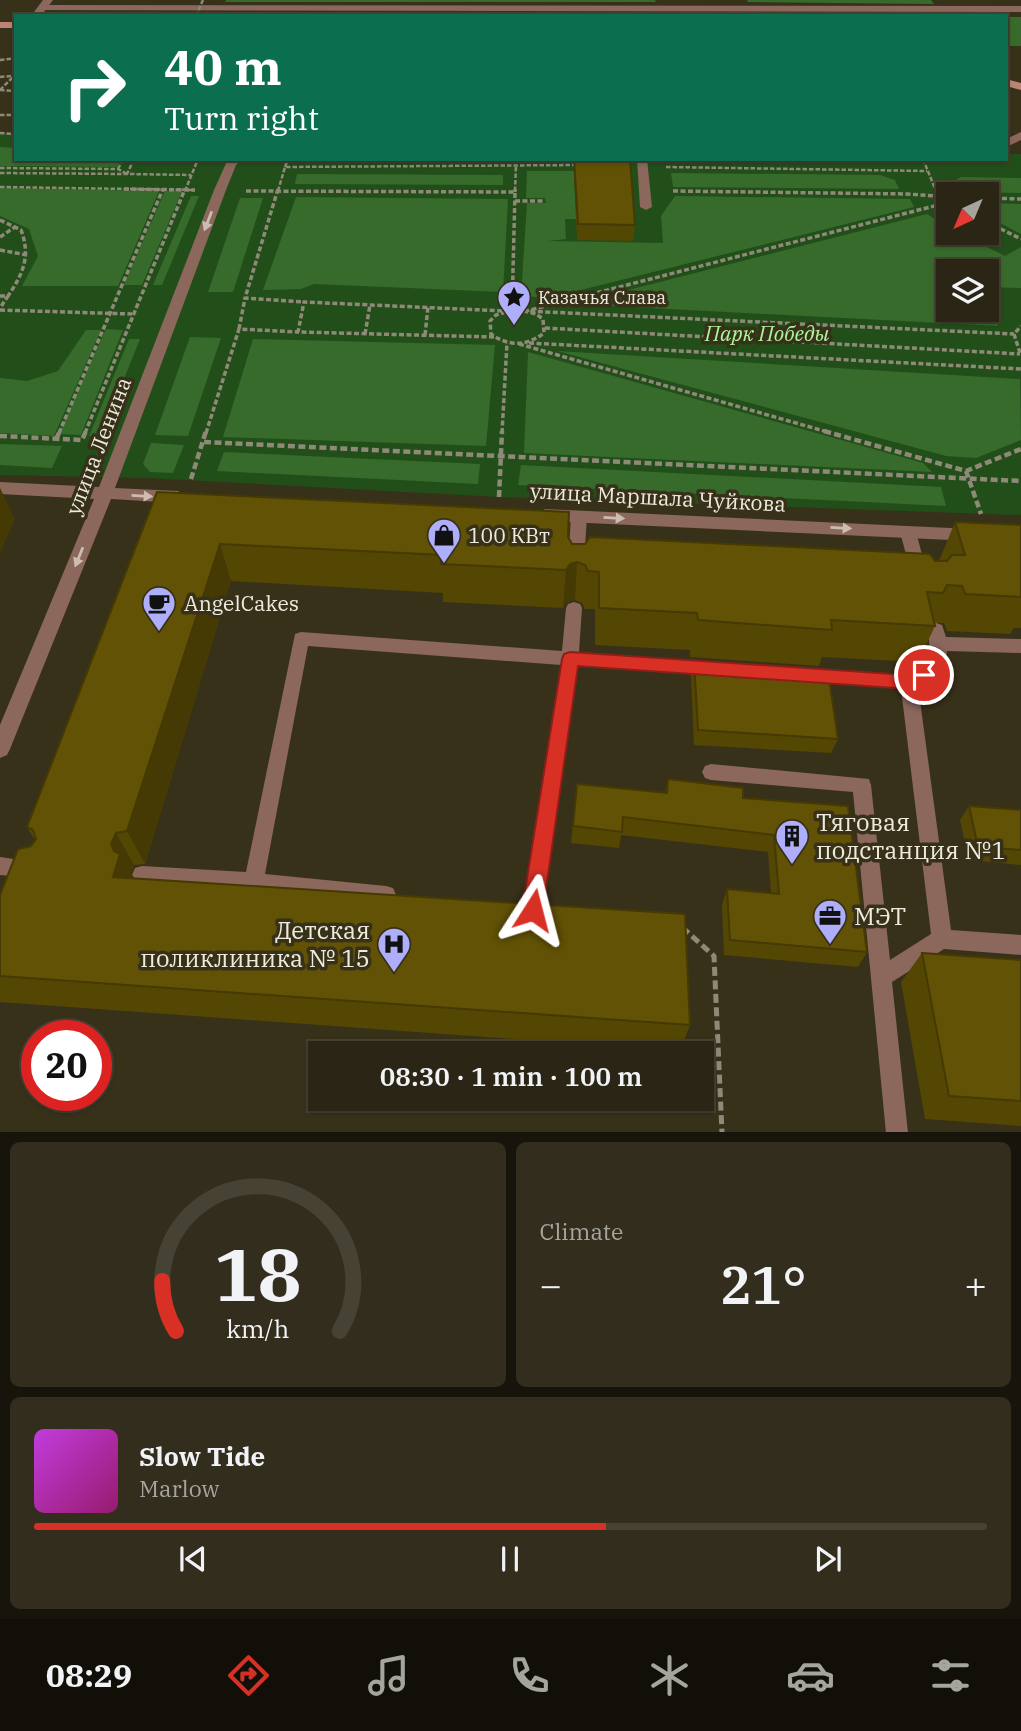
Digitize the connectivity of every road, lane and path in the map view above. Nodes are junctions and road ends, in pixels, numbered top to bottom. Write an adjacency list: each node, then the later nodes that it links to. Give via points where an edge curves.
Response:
1 (43, 8): 2 (lane)
2 (1021, 9)
3 (14, 75): 4 (path); 5 (path)
4 (0, 77)
5 (0, 90)
6 (1021, 135): 7 (street)
7 (1009, 151)
8 (122, 161): 18 (path)
9 (133, 161): 21 (path)
10 (197, 161): 22 (path)
11 (234, 161): 79 (street, улица Ленина, one-way to 79)
12 (287, 161): 17 (path)
13 (924, 161): 20 (path)
14 (643, 163): 20 (path); 36 (lane)
15 (587, 165): 16 (path)
16 (516, 166): 17 (path); 29 (path)
17 (285, 167): 27 (path)
18 (118, 169): 19 (path); 21 (path)
19 (0, 171): 21 (path)
20 (927, 171): 26 (path)
21 (127, 174): 22 (path)
22 (191, 175): 25 (path)
23 (0, 187): 24 (path)
24 (163, 189): 25 (path); 54 (path)
25 (185, 190): 55 (path)
26 (936, 190)
27 (280, 191): 29 (path); 46 (path)
28 (673, 191): 30 (path)
29 (515, 192): 33 (path)
30 (936, 197)
31 (999, 198): 32 (path)
32 (1021, 199)
33 (515, 201): 34 (path); 51 (path)
34 (543, 201)
35 (936, 206): 53 (path)
36 (646, 207)
37 (0, 220): 38 (path)
38 (15, 227): 40 (path); 43 (path, via 21,230)
39 (999, 228): 41 (path)
40 (0, 237)
41 (1021, 239)
42 (0, 250): 43 (path)
43 (27, 255): 45 (path, via 23,275)
44 (0, 296): 45 (path)
45 (8, 296): 50 (path)
46 (246, 298): 47 (path); 58 (path)
47 (304, 302): 48 (path); 59 (path)
48 (370, 305): 49 (path); 60 (path)
49 (428, 307): 52 (path); 62 (path)
50 (0, 309): 54 (path)
51 (512, 310): 52 (path); 53 (path)
52 (505, 311): 63 (path, via 490,321)
53 (526, 311): 57 (path, via 542,319); 61 (path)
54 (110, 313): 55 (path); 70 (path)
55 (133, 314): 70 (path, via 82,440)
56 (1021, 326): 61 (path)
57 (545, 328): 65 (path); 67 (path)
58 (239, 329): 59 (path); 71 (path)
59 (298, 332): 60 (path)
60 (365, 334): 62 (path)
61 (1014, 334): 67 (path)
62 (425, 335): 63 (path)
63 (494, 337): 64 (path)
64 (507, 343): 66 (path); 73 (path)
65 (529, 343): 66 (path); 68 (path)
66 (519, 344): 74 (path)
67 (1021, 355)
68 (1021, 369)
69 (0, 436): 70 (path)
70 (56, 439)
71 (204, 442): 73 (path); 76 (path)
72 (1021, 449): 74 (path)
73 (501, 457): 75 (path); 80 (path)
74 (966, 471): 75 (path)
75 (969, 479): 77 (path); 83 (path)
76 (191, 481)
77 (1021, 481)
78 (0, 488): 79 (street)
79 (103, 494): 81 (street, one-way to 81); 95 (street, улица Ленина, one-way to 95)
80 (499, 497)
81 (202, 499)
82 (523, 514): 84 (street, улица Маршала Чуйкова)
83 (981, 514)
84 (579, 516): 85 (street, улица Маршала Чуйкова, one-way to 85); 87 (lane)
85 (908, 532): 86 (street, улица Маршала Чуйкова); 88 (lane)
86 (984, 535)
87 (576, 575)
88 (924, 592)
89 (574, 608): 91 (lane)
90 (1021, 646): 94 (lane, via 938,637 939,667)
91 (570, 659): 92 (lane); 100 (lane, via 301,639); 102 (lane)
92 (733, 670)
93 (787, 674): 94 (lane)
94 (909, 682): 104 (lane)
95 (0, 750)
96 (711, 772): 106 (lane, via 862,785)
97 (0, 866): 98 (lane)
98 (46, 870)
99 (142, 875): 100 (lane)
100 (254, 882): 101 (lane)
101 (407, 898)
102 (532, 910)
103 (680, 925): 107 (path, via 714,956)
104 (942, 939): 105 (lane); 106 (lane)
105 (1021, 945)
106 (881, 977): 108 (lane)
107 (722, 1132)
108 (897, 1132)

